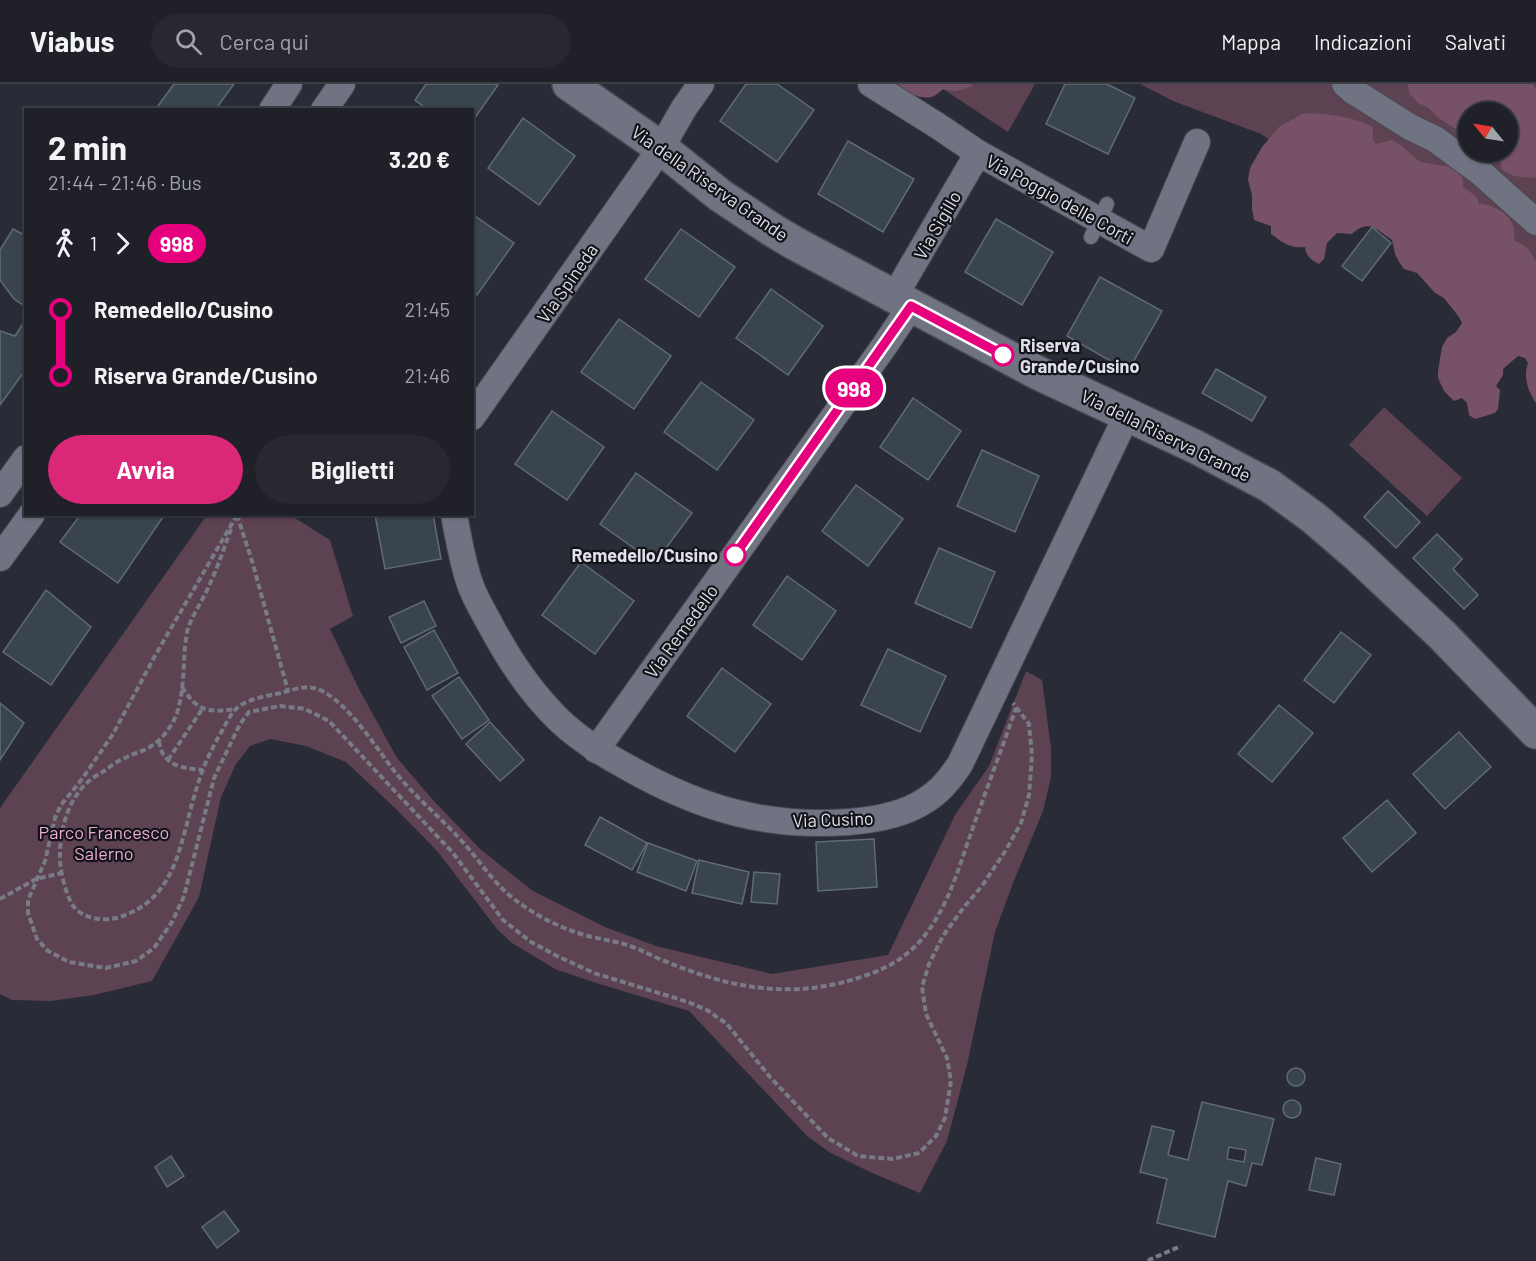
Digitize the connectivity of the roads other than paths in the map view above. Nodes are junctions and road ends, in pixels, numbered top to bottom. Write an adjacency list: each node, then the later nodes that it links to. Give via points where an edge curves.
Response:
1 (289, 84): 8 (street)
2 (342, 84): 9 (street)
3 (569, 84): 11 (street, Via della Riserva Grande)
4 (609, 84): 11 (street)
5 (701, 84): 11 (street, Via Spineda)
6 (871, 84): 12 (street, Via Poggio delle Corti)
7 (1345, 84): 13 (street, via 1410,128 1436,139)
8 (273, 108)
9 (325, 108)
10 (1197, 142): 12 (street, Via Poggio delle Corti, via 1151,249)
11 (661, 148): 14 (street, Via della Riserva Grande, via 721,196 774,231); 15 (street, Via Spineda)
12 (978, 153): 14 (street, Via Sigillo)
13 (1536, 222)
14 (903, 302): 16 (street, Via della Riserva Grande); 23 (street, Via Remedello)
15 (474, 414)
16 (1127, 415): 22 (street, Via della Riserva Grande, via 1255,478 1314,518 1442,636); 23 (street, Via Cusino, via 960,764 945,785 925,801 875,819 785,822 735,813 682,795)
17 (24, 461): 18 (street)
18 (0, 494)
19 (31, 516): 21 (street)
20 (454, 516): 23 (street, Via Cusino, via 470,584 495,634 528,685 561,722)
21 (0, 558)
22 (1536, 732)
23 (596, 750)

